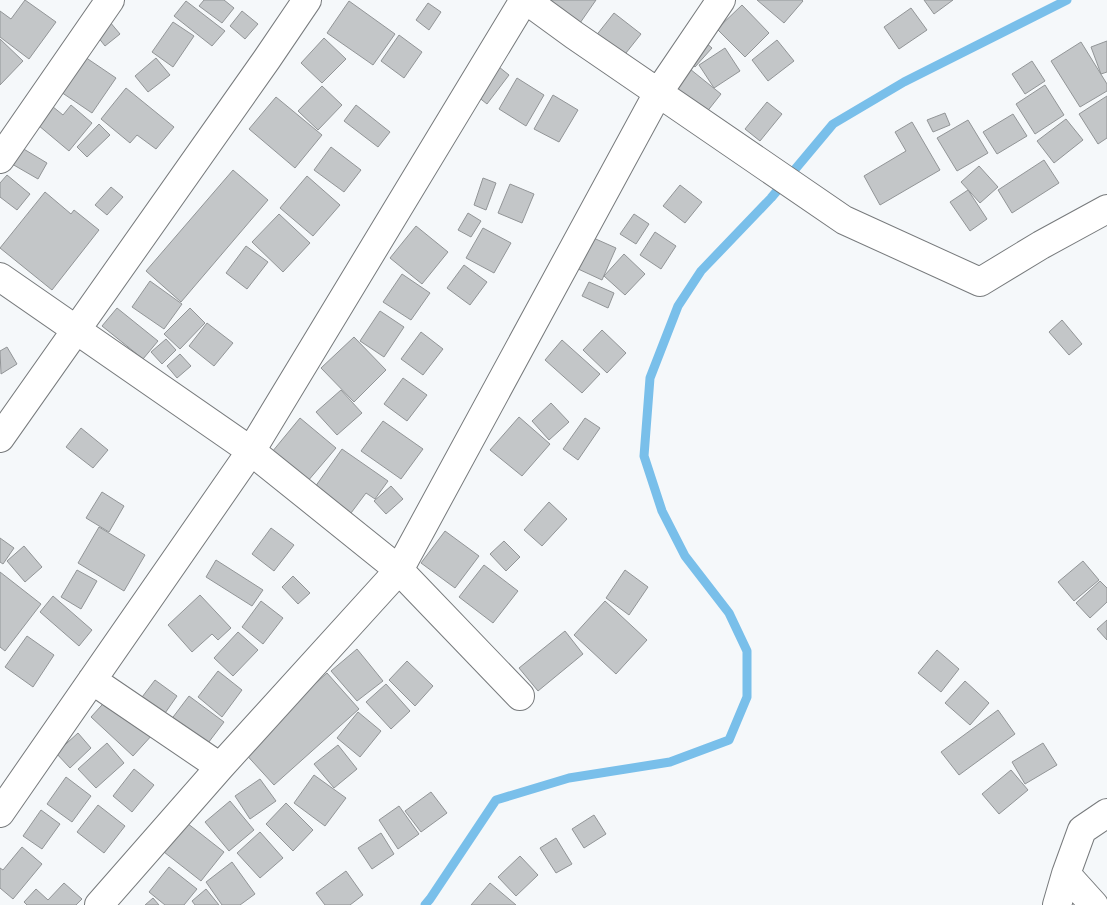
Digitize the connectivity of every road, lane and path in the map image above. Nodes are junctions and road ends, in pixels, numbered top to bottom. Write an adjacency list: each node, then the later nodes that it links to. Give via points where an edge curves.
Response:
1 (110, 0): 6 (street)
2 (307, 0): 9 (street)
3 (525, 0): 5 (street); 11 (street)
4 (721, 0): 5 (street)
5 (658, 93): 7 (street, via 844,220 980,282); 12 (street)
6 (0, 159)
7 (1107, 209)
8 (0, 277): 9 (street)
9 (76, 331): 10 (street); 11 (street)
10 (0, 438)
11 (251, 451): 12 (street); 13 (street)
12 (400, 570): 14 (street); 15 (street)
13 (92, 680): 15 (street); 16 (street)
14 (520, 696)
15 (220, 767): 19 (street)
16 (0, 813)
17 (1107, 813): 18 (street, via 1082,830)
18 (1066, 874): 20 (street); 21 (street)
19 (99, 905)
20 (1058, 905)
21 (1094, 905)

